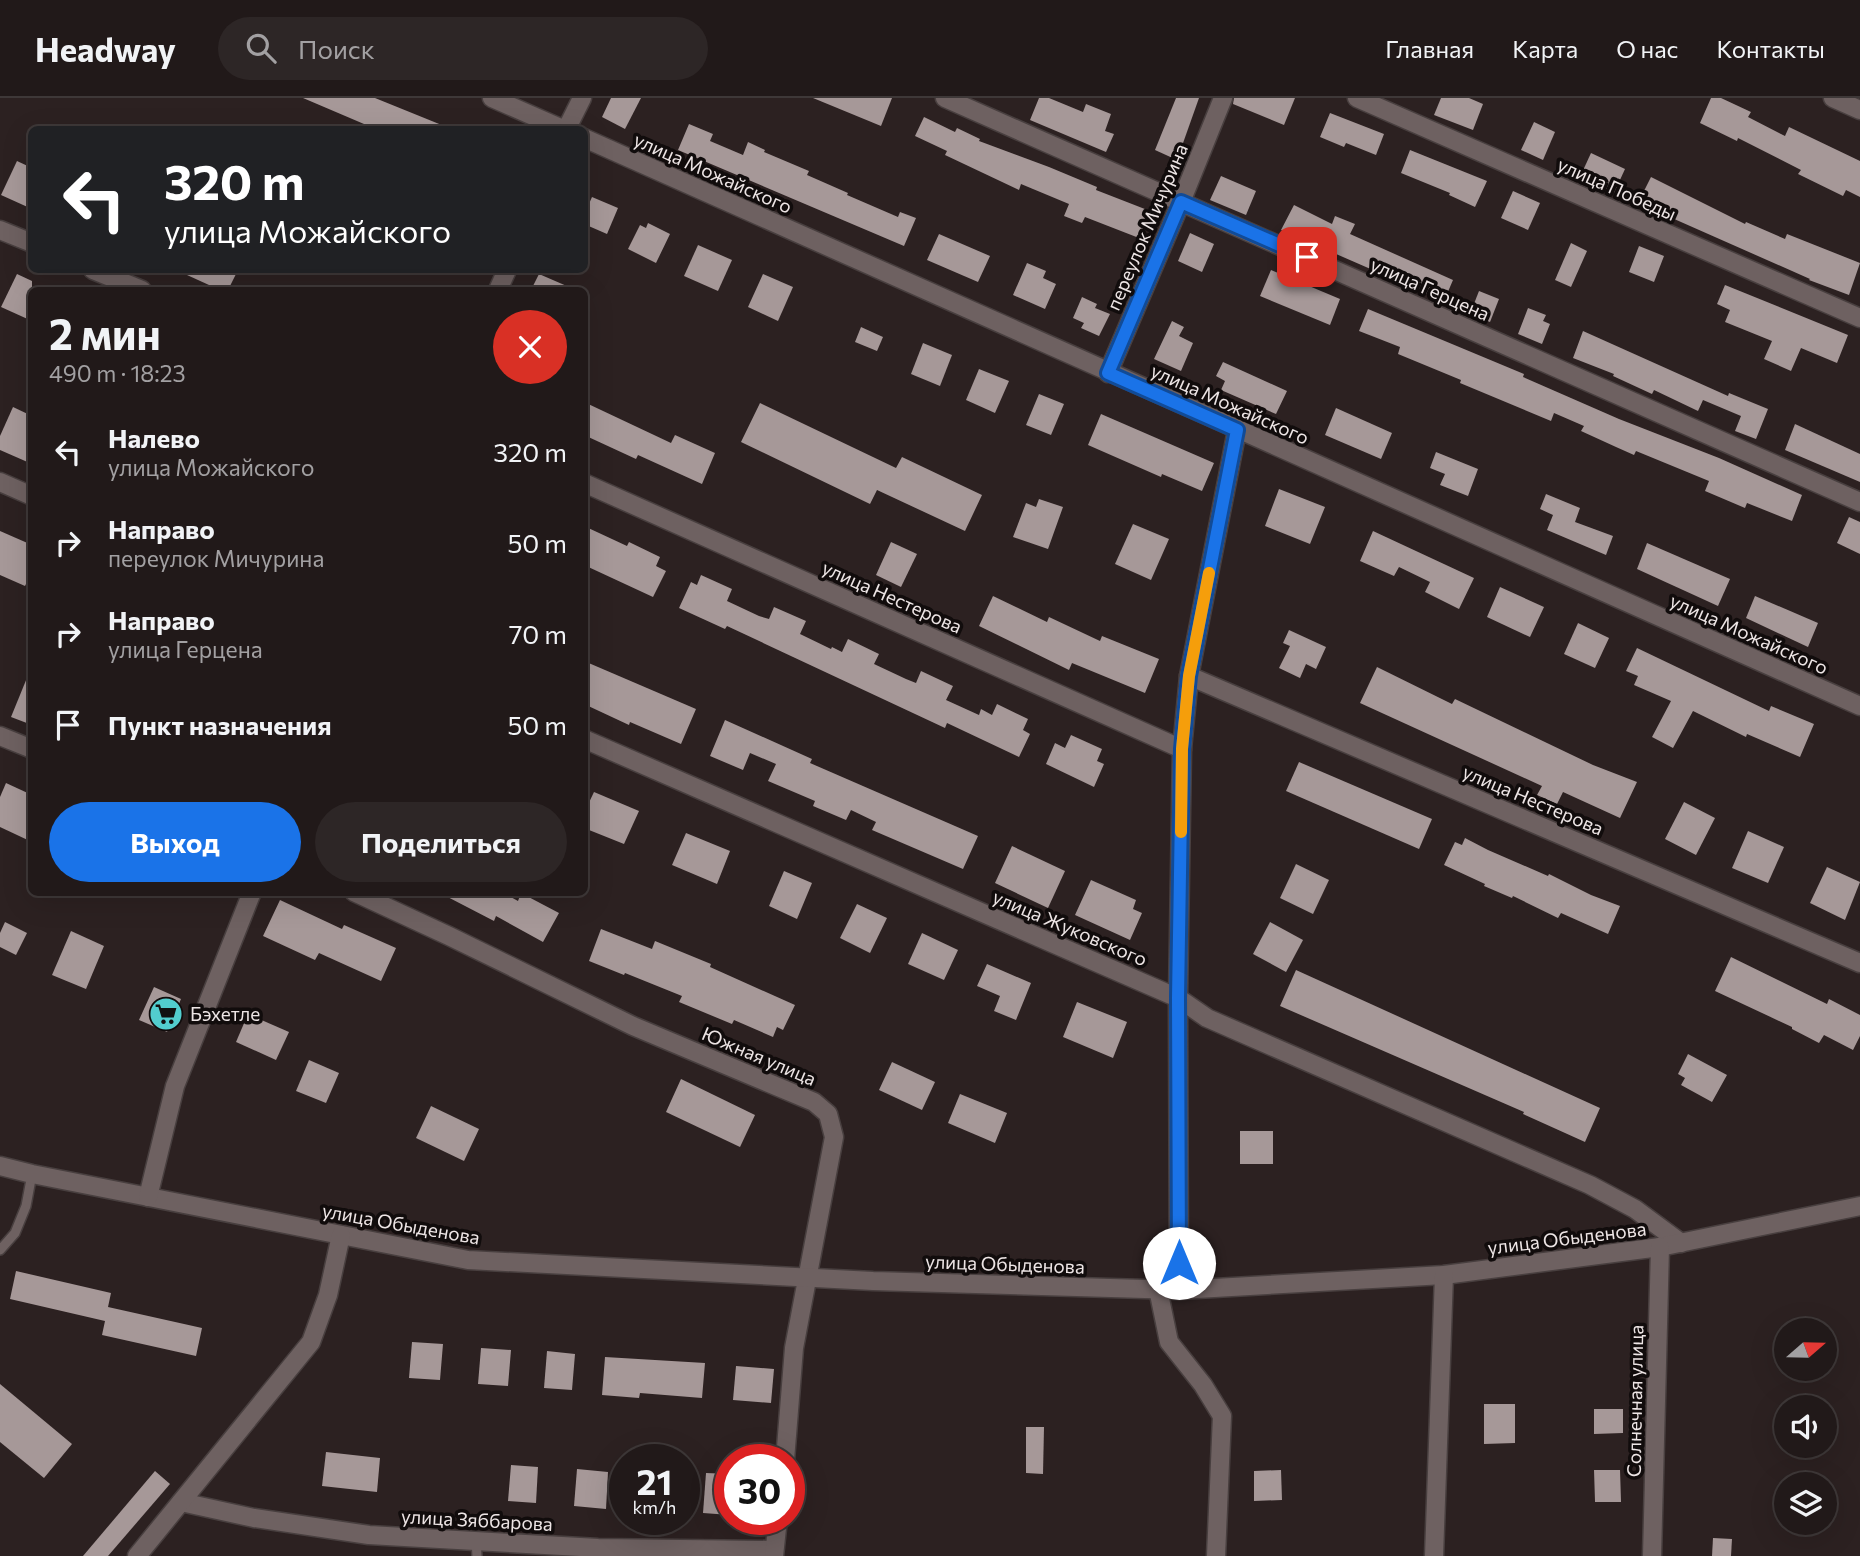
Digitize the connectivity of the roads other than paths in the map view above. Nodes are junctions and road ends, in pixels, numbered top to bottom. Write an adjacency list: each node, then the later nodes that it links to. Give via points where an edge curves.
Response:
1 (492, 98): 8 (street)
2 (582, 98): 9 (street)
3 (945, 98): 11 (street, улица Герцена)
4 (1223, 98): 11 (street, переулок Мичурина)
5 (1357, 98): 16 (street, улица Победы)
6 (1833, 98): 7 (street)
7 (1860, 110)
8 (556, 126)
9 (567, 126)
10 (588, 140): 17 (street, улица Можайского)
11 (1181, 202): 17 (street, переулок Мичурина); 22 (street, улица Герцена)
12 (0, 230): 13 (street)
13 (28, 241)
14 (100, 273): 15 (street)
15 (135, 287)
16 (1860, 318)
17 (1108, 373): 18 (street, улица Можайского)
18 (1237, 430): 23 (street); 24 (street, улица Можайского)
19 (0, 482): 21 (street)
20 (588, 485): 28 (street, улица Нестерова)
21 (28, 494)
22 (1860, 502)
23 (1189, 676): 28 (street); 31 (street, улица Нестерова)
24 (1860, 706)
25 (0, 736): 27 (street)
26 (588, 742): 32 (street, улица Жуковского)
27 (28, 747)
28 (1182, 749): 32 (street)
29 (250, 896): 35 (street, via 175,1086)
30 (363, 896): 42 (street, Южная улица, via 633,1026 814,1102 828,1114 834,1137)
31 (1860, 963)
32 (1178, 998): 38 (street, улица Жуковского, via 1207,1018 1590,1185 1635,1209); 44 (street)
33 (0, 1166): 34 (street, улица Обыденова)
34 (32, 1174): 35 (street, улица Обыденова); 40 (lane, via 15,1233)
35 (148, 1197): 37 (street, улица Обыденова)
36 (1860, 1206): 38 (street, улица Обыденова)
37 (341, 1235): 42 (street, улица Обыденова, via 468,1260); 46 (street, via 328,1295 311,1342)
38 (1681, 1243): 39 (street, улица Обыденова)
39 (1660, 1247): 41 (street, улица Обыденова); 53 (street, Солнечная улица)
40 (0, 1250)
41 (1444, 1275): 44 (street, улица Обыденова); 52 (street)
42 (807, 1278): 43 (street, улица Обыденова); 45 (street, Южная улица, via 794,1349)
43 (1158, 1289): 44 (street, улица Обыденова); 51 (street, via 1169,1342 1222,1416)
44 (1179, 1290)
45 (786, 1444)
46 (181, 1502): 48 (street, улица Зяббарова, via 254,1518); 50 (street)
47 (776, 1535): 49 (street)
48 (476, 1548): 49 (street, улица Зяббарова)
49 (773, 1553)
50 (137, 1556)
51 (1216, 1556)
52 (1434, 1556)
53 (1652, 1556)

